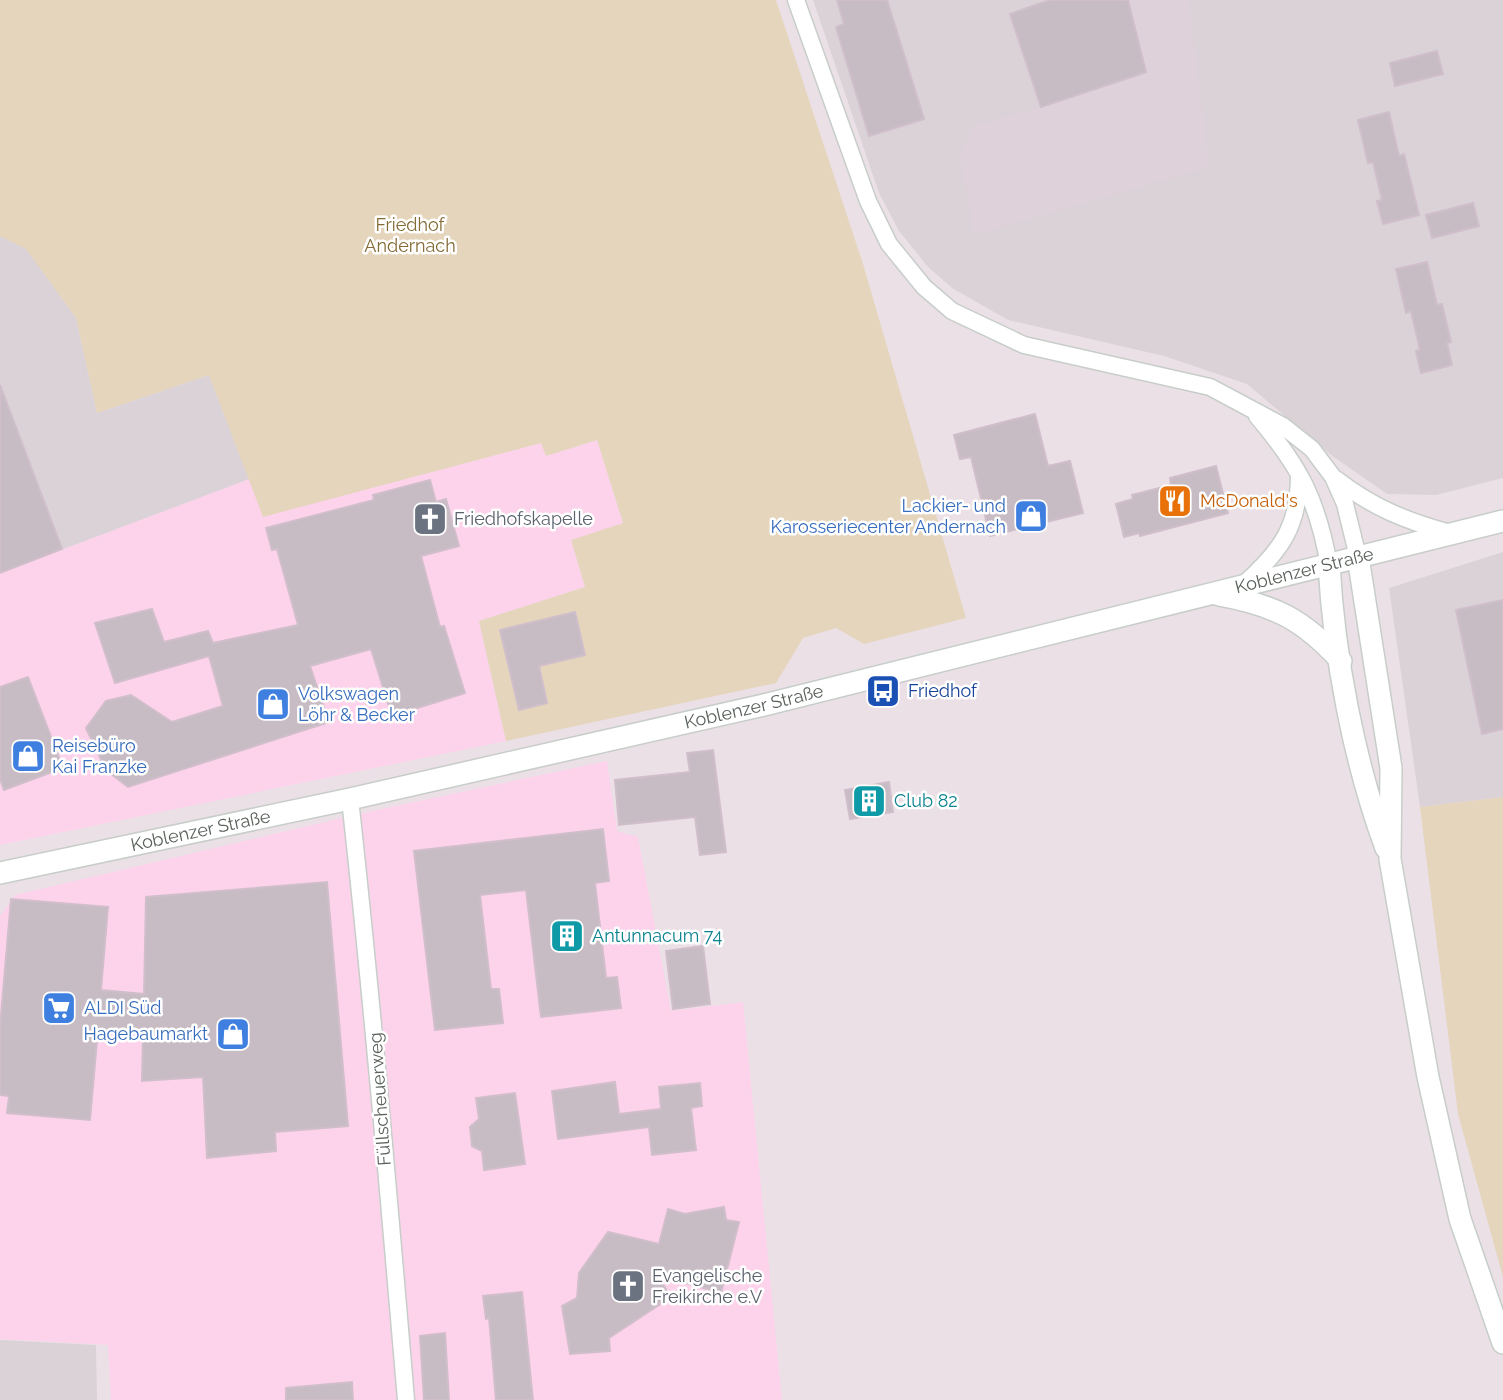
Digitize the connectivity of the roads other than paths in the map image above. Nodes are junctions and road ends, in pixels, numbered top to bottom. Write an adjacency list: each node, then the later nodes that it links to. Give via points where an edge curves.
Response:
1 (796, 0): 2 (street, via 868,201 893,251 930,293 978,325 1024,345 1194,382)
2 (1246, 404): 3 (street); 4 (street, via 1299,437)
3 (1299, 472): 8 (street, via 1318,512); 9 (street, via 1296,508 1286,540)
4 (1334, 477): 6 (street, via 1383,511); 7 (street)
5 (1503, 521): 6 (street, Koblenzer Straße)
6 (1453, 533): 7 (street, Koblenzer Straße)
7 (1358, 557): 8 (street, Koblenzer Straße); 13 (street, via 1391,768)
8 (1329, 565): 9 (street, Koblenzer Straße); 11 (street)
9 (1241, 587): 10 (street, Koblenzer Straße)
10 (1213, 594): 11 (street, via 1260,604 1295,619); 12 (street, Koblenzer Straße, via 815,693)
11 (1341, 661): 13 (street, via 1366,795)
12 (350, 799): 14 (street, Koblenzer Straße); 16 (street, Füllscheuerweg)
13 (1390, 859): 15 (street, via 1428,1077 1460,1219)
14 (0, 873)
15 (1503, 1343)
16 (406, 1400)

